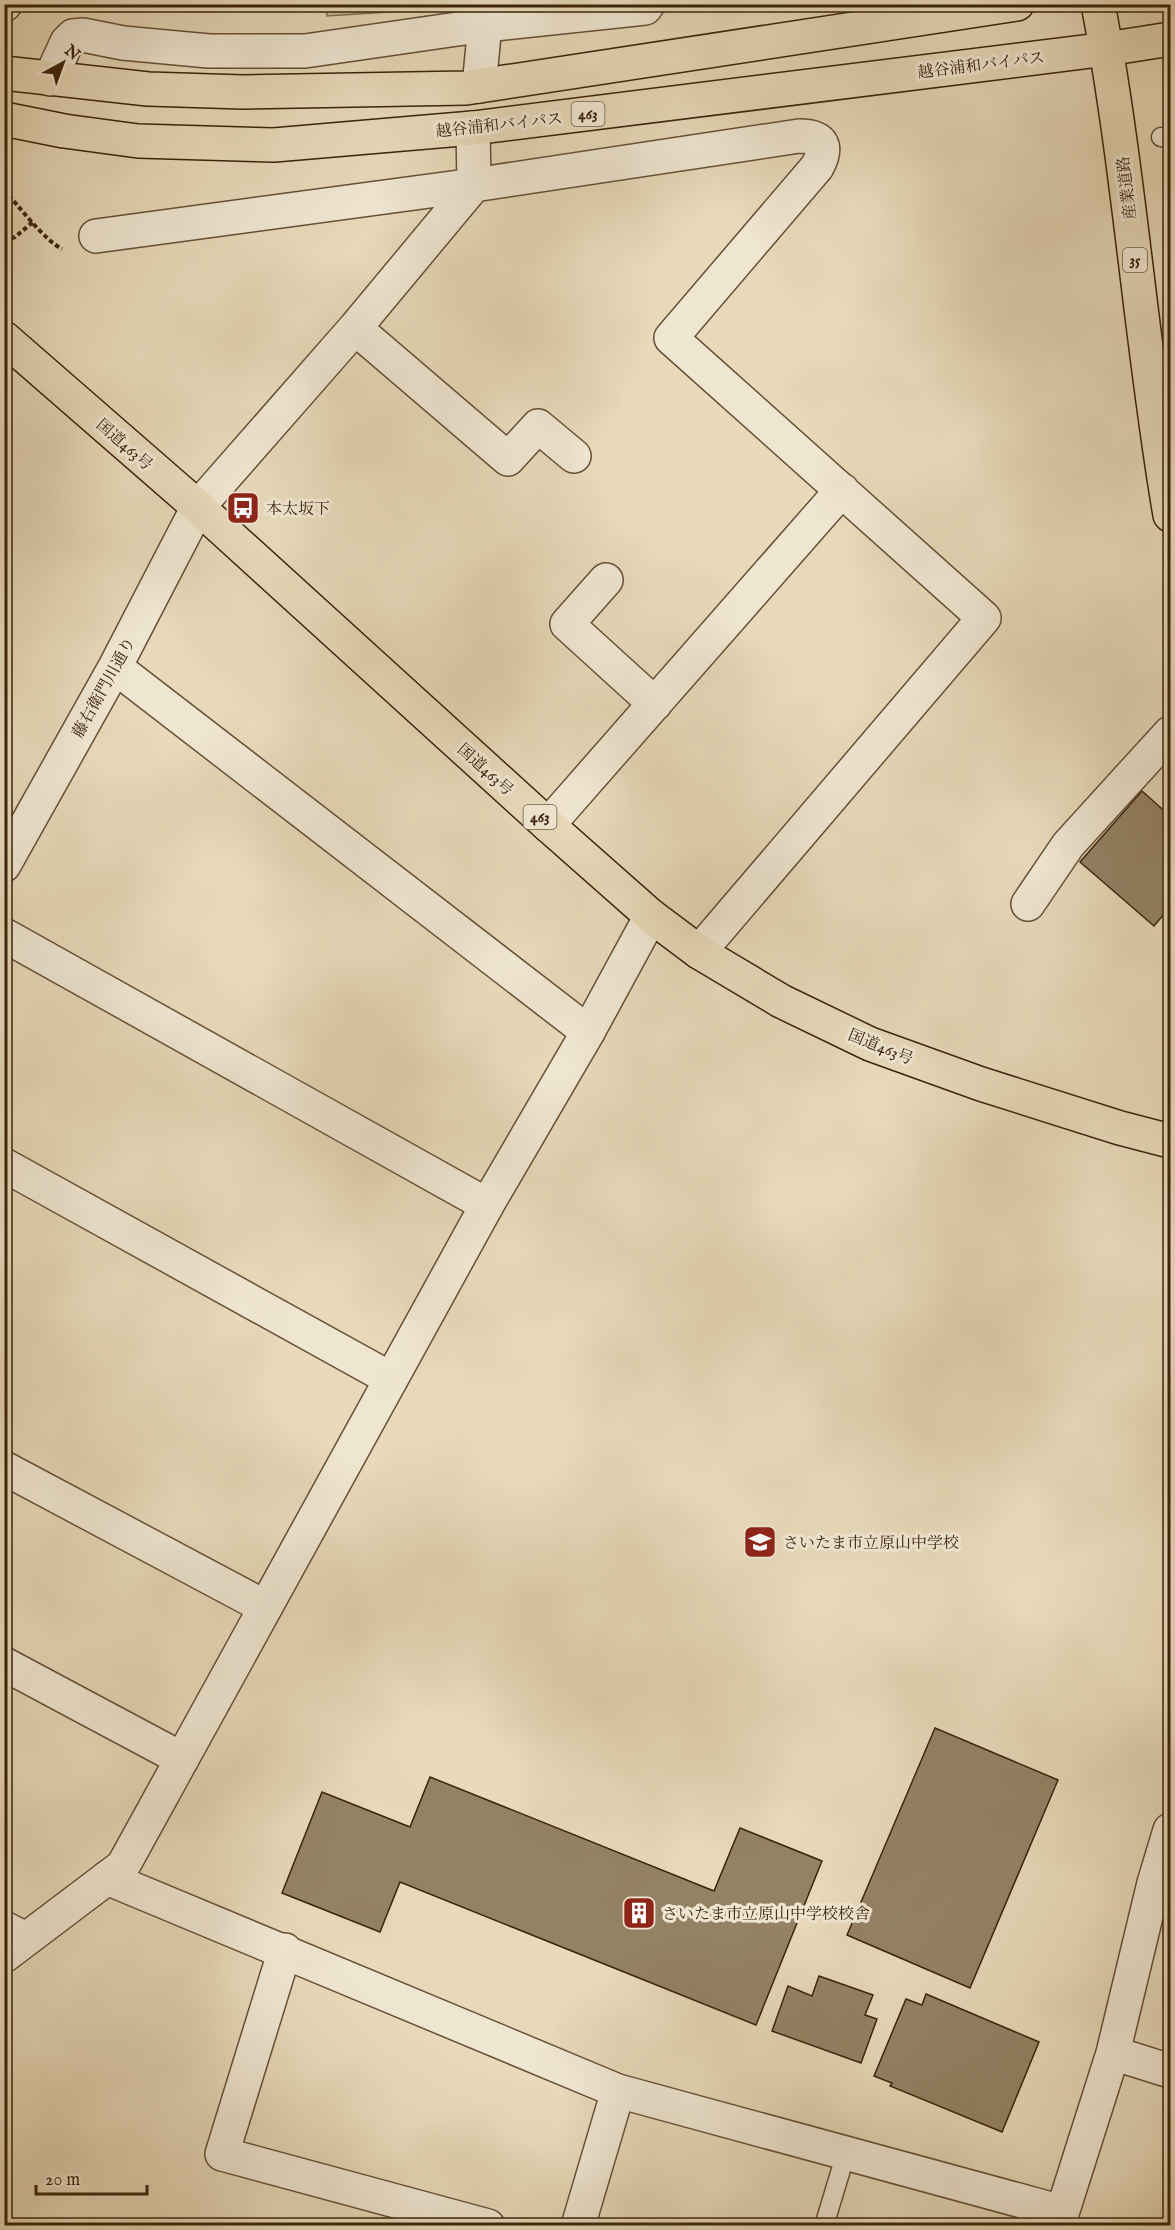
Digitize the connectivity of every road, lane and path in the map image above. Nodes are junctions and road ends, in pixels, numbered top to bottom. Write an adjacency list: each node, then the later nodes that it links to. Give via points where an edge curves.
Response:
1 (648, 4): 4 (street, via 645,8)
2 (1017, 4): 9 (main road)
3 (1098, 4): 6 (main road, 産業道路 / 35)
4 (475, 15): 8 (street, via 305,51 209,51 73,36); 9 (street)
5 (1170, 39): 6 (main road, 越谷浦和バイパス / 463)
6 (1107, 48): 11 (main road, 越谷浦和バイパス / 463); 20 (main road, 産業道路 / 35)
7 (4, 73): 8 (main road)
8 (50, 79): 9 (main road, via 148,89 243,92)
9 (478, 86)
10 (4, 119): 11 (main road, 越谷浦和バイパス / 463, via 138,141 274,145)
11 (473, 128): 12 (street)
12 (474, 185): 15 (street); 18 (street, 藤右衛門川通り); 22 (street, via 799,136 820,141 824,149 817,167 670,338)
13 (4, 190): 14 (path)
14 (33, 222): 16 (path); 17 (path)
15 (96, 236)
16 (4, 241)
17 (65, 250)
18 (355, 328): 21 (street, via 508,459 538,426); 23 (street, 藤右衛門川通り)
19 (4, 338): 23 (main road, 国道463号 / 463)
20 (1163, 429): 24 (main road, 産業道路 / 35)
21 (574, 456)
22 (842, 490): 27 (street); 34 (street, via 984,618)
23 (198, 507): 26 (street, 藤右衛門川通り); 29 (main road, 国道463号 / 463)
24 (1170, 515)
25 (606, 580): 27 (street, via 567,624)
26 (115, 667): 30 (street, 藤右衛門川通り); 35 (street)
27 (655, 704): 29 (street)
28 (1170, 733): 31 (street, via 1068,845)
29 (548, 825): 32 (main road, 国道463号 / 463)
30 (4, 865)
31 (1028, 904)
32 (651, 916): 34 (main road, 国道463号 / 463); 35 (street)
33 (4, 935): 38 (street)
34 (699, 952): 36 (main road, 国道463号 / 463, via 781,1001 870,1044 1034,1101)
35 (588, 1032): 38 (street)
36 (1170, 1141)
37 (4, 1165): 39 (street)
38 (487, 1205): 39 (street)
39 (391, 1379): 41 (street)
40 (4, 1468): 41 (street)
41 (265, 1607): 43 (street)
42 (4, 1664): 43 (street)
43 (182, 1759): 45 (street, via 123,1866)
44 (1170, 1830): 48 (street)
45 (107, 1878): 46 (street); 47 (street)
46 (12, 1941)
47 (285, 1950): 50 (street); 53 (street, via 222,2154)
48 (1113, 2053): 49 (street); 52 (street)
49 (1170, 2071)
50 (618, 2091): 51 (street); 54 (street)
51 (846, 2153): 52 (street); 55 (lane)
52 (1060, 2219)
53 (488, 2226)
54 (578, 2226)
55 (824, 2226)

